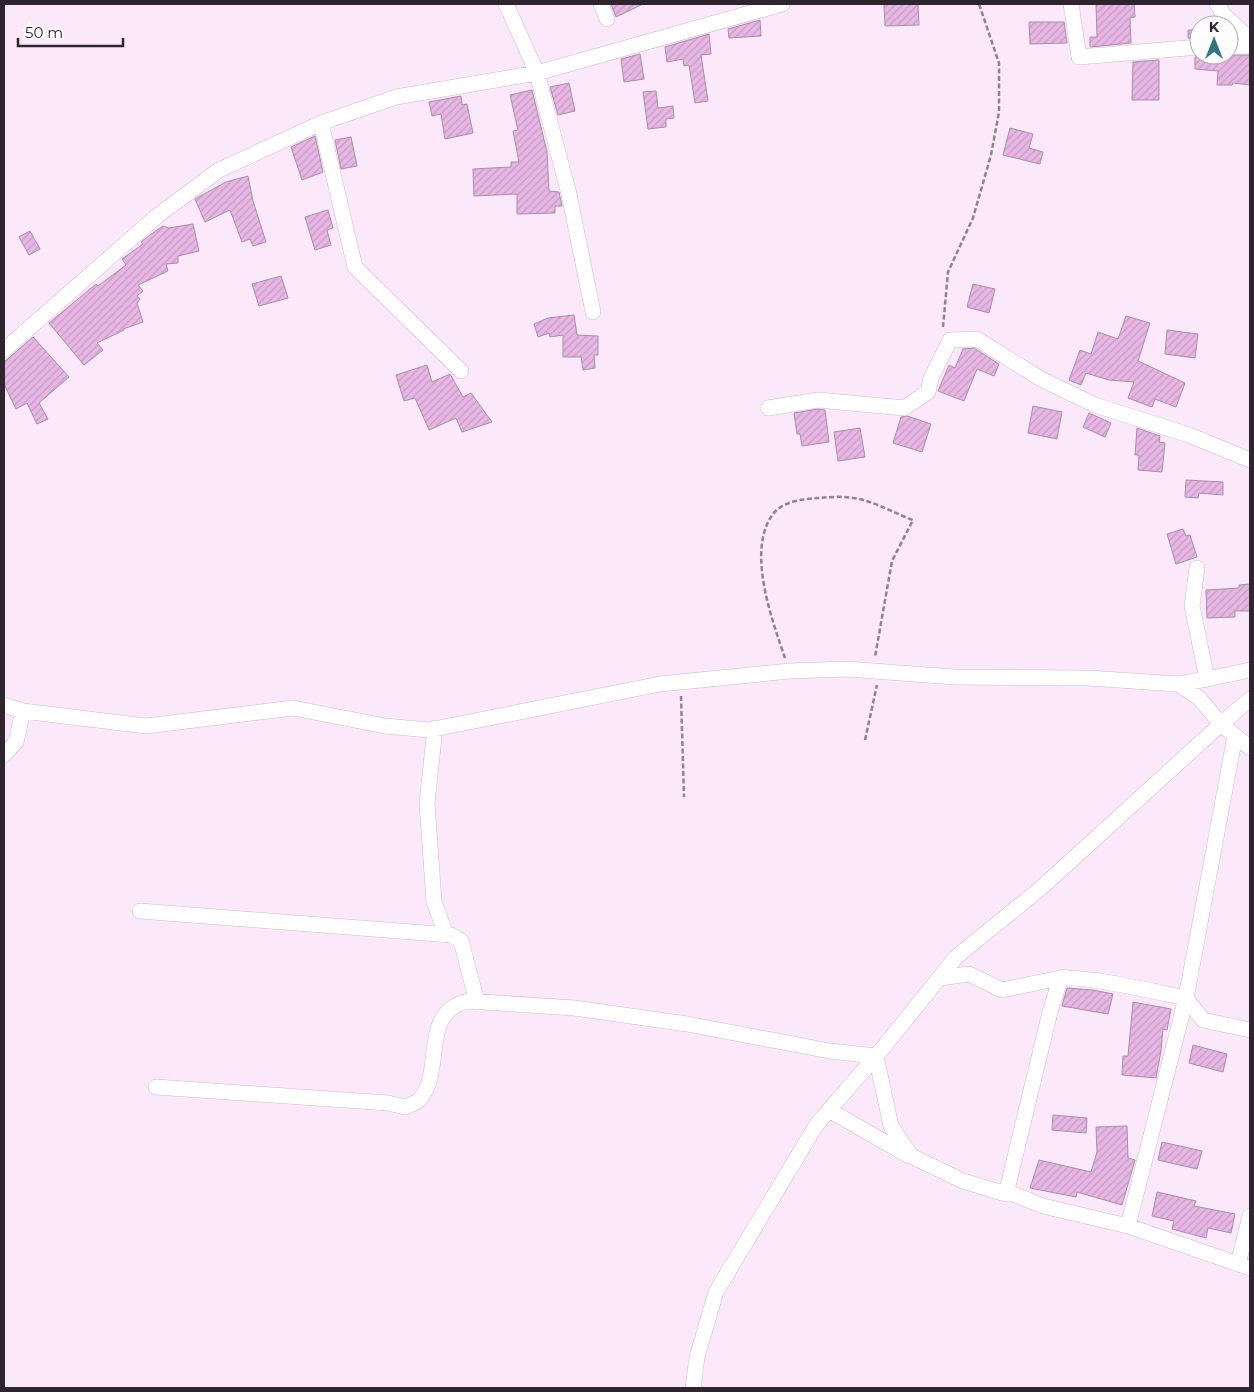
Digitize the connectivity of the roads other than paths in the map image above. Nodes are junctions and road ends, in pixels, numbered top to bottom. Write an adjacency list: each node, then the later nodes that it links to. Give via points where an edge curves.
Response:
1 (506, 4): 9 (street)
2 (601, 4): 6 (street)
3 (776, 4): 9 (street)
4 (1071, 4): 8 (street, via 1079,57)
5 (1217, 4): 7 (street)
6 (607, 19)
7 (1250, 39)
8 (1189, 48)
9 (537, 73): 10 (street, via 396,97); 11 (street, via 569,194)
10 (321, 123): 12 (street, via 219,170 157,216); 13 (street, via 355,267)
11 (593, 312)
12 (4, 350)
13 (462, 371)
14 (768, 408): 15 (street, via 818,400 904,408 928,392 931,378 950,340 978,339 1041,379 1095,405 1190,435)
15 (1250, 460)
16 (1197, 568): 18 (street, via 1192,606)
17 (1250, 670): 18 (street)
18 (1207, 679): 19 (street)
19 (1178, 684): 23 (street, via 1199,698); 24 (street, via 1088,678 955,677 846,669 790,671 660,684)
20 (1250, 699): 23 (street)
21 (4, 705): 22 (street)
22 (23, 711): 24 (street, via 146,726 293,708 384,726); 27 (street, via 16,742)
23 (1221, 724): 25 (street); 31 (street, via 1041,888 956,957)
24 (436, 728): 29 (street, via 427,812 434,902)
25 (1235, 736): 26 (street); 32 (street)
26 (1250, 748)
27 (4, 756)
28 (140, 911): 29 (street)
29 (446, 934): 33 (street, via 461,941)
30 (1065, 977): 31 (street, via 1002,990 969,974); 32 (street); 39 (street, via 1060,980 1050,1012)
31 (940, 978): 35 (street)
32 (1186, 998): 34 (street, via 1203,1020); 41 (street)
33 (477, 1002): 35 (street, via 574,1008); 36 (street, via 454,1004 444,1014 437,1033 429,1081 419,1100 406,1107)
34 (1250, 1030)
35 (876, 1056): 37 (street); 38 (street, via 891,1126)
36 (156, 1087)
37 (829, 1110): 38 (street); 43 (street, via 817,1124 716,1292 697,1357)
38 (910, 1156): 39 (street, via 963,1181)
39 (1006, 1194): 41 (street)
40 (1250, 1216): 42 (street)
41 (1128, 1226): 42 (street)
42 (1244, 1266)
43 (692, 1388)

